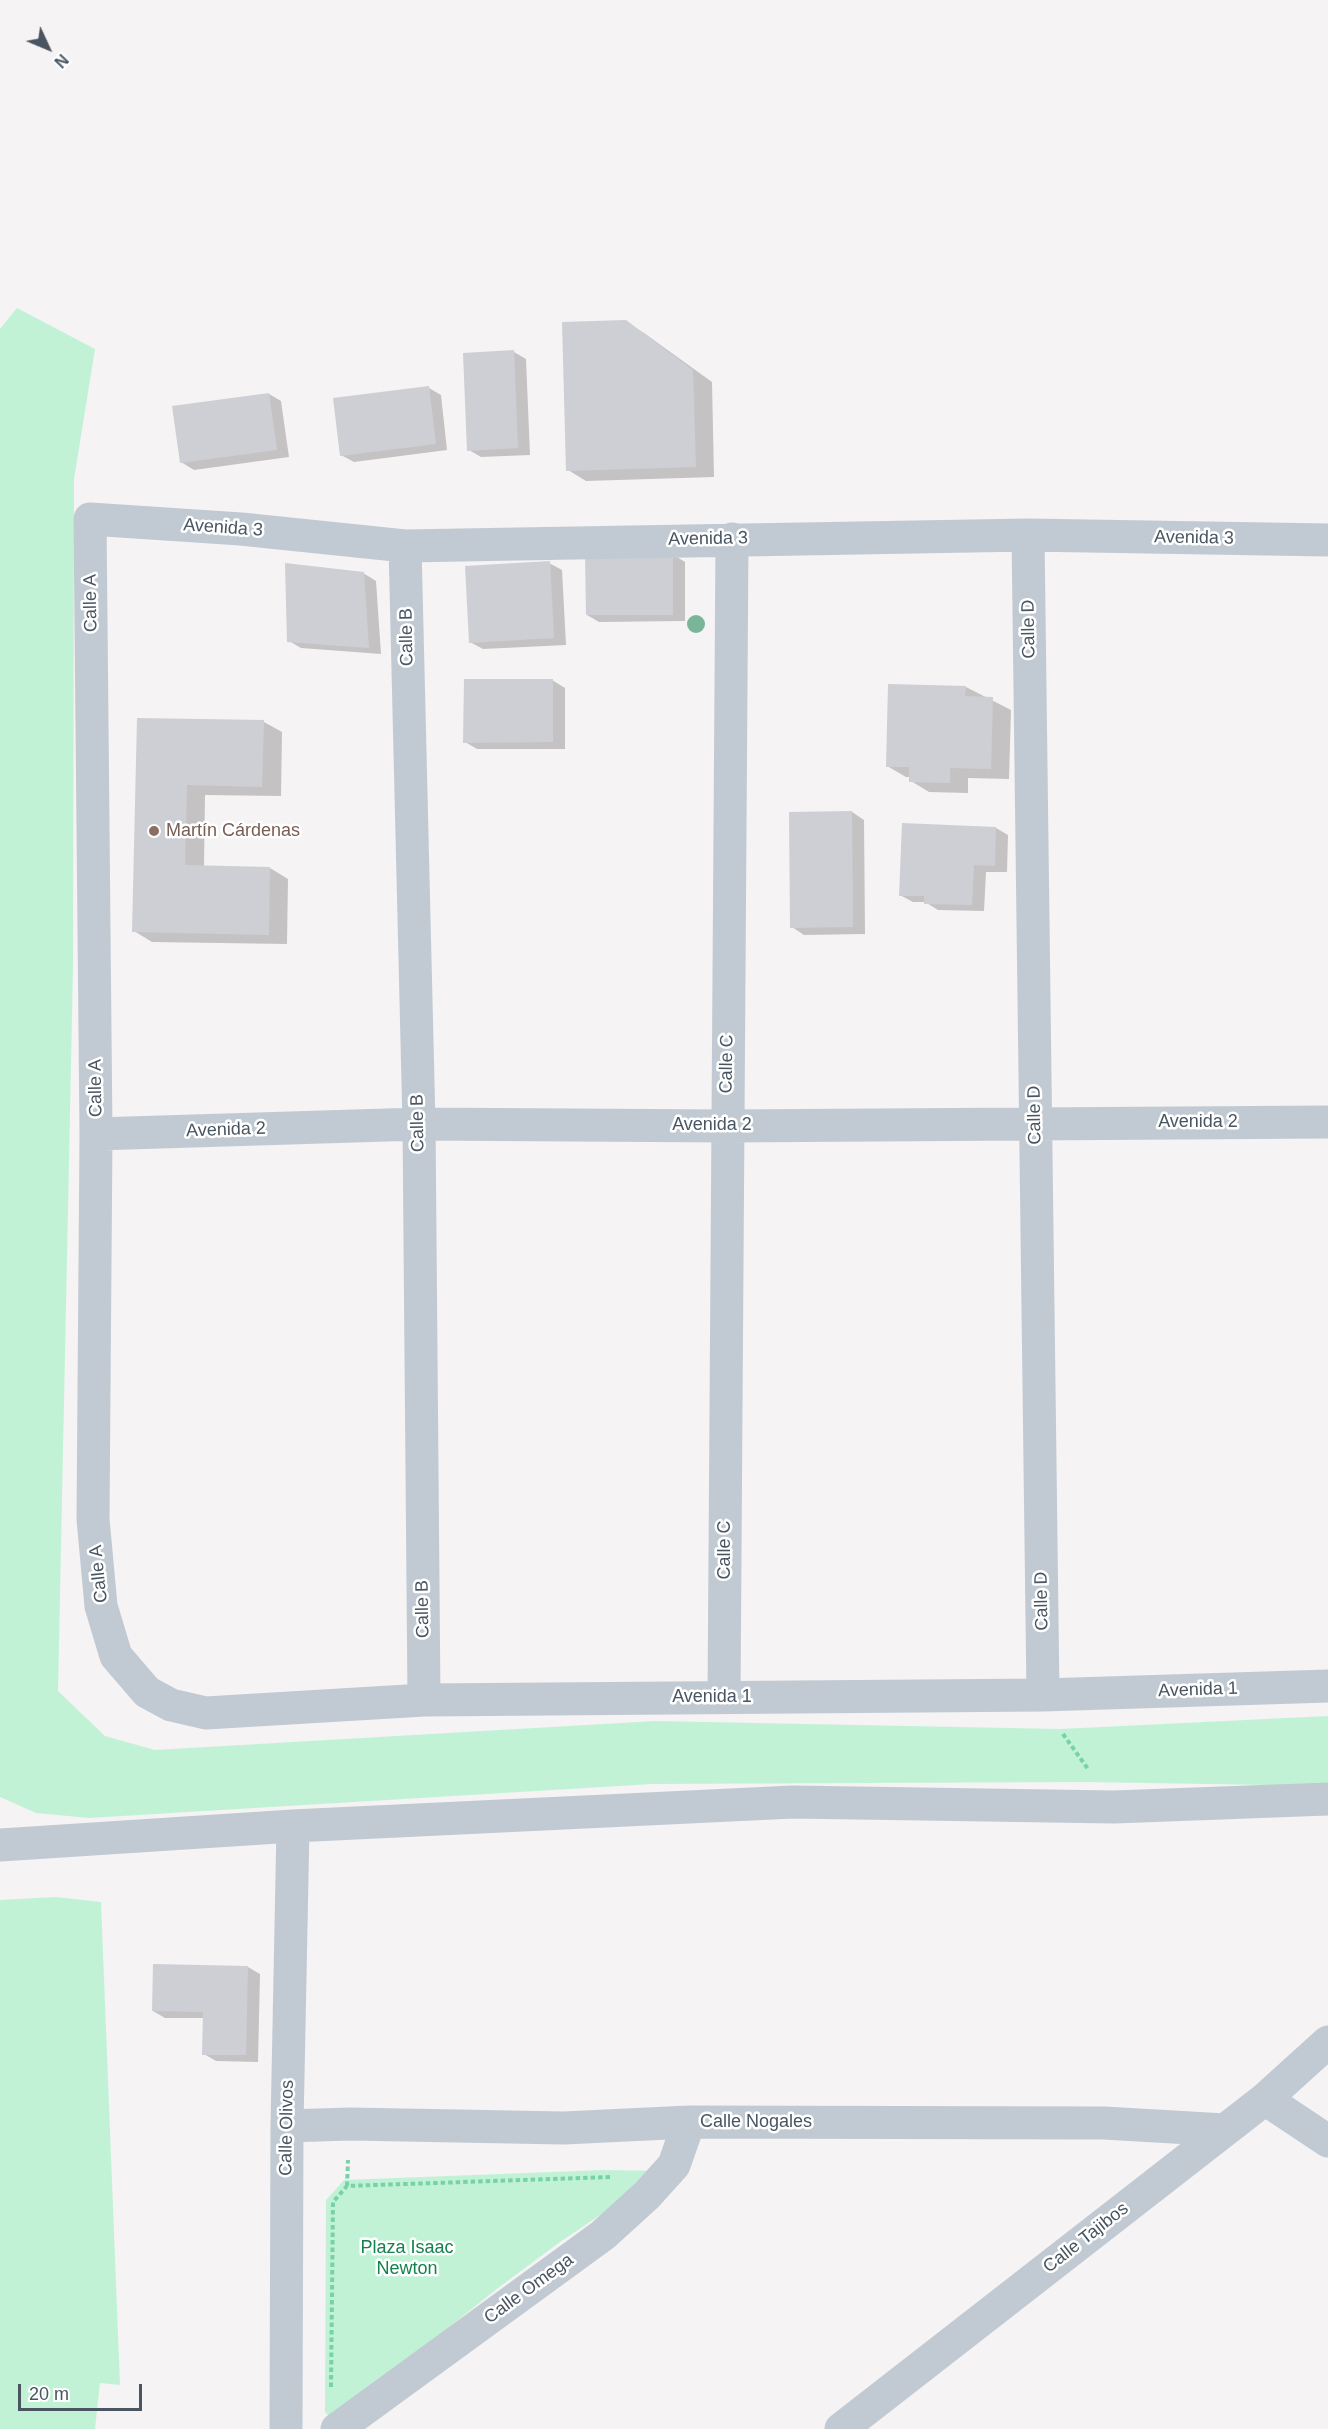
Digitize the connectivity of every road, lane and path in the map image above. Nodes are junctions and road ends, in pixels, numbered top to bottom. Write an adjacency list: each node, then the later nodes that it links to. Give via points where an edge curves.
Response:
1 (90, 519): 5 (street, Avenida 3); 10 (street, Calle A)
2 (1028, 535): 3 (street, Avenida 3); 4 (street, Avenida 3); 6 (street, Calle D)
3 (732, 539): 5 (street, Avenida 3); 9 (street, Calle C)
4 (1328, 540)
5 (405, 546): 8 (street, Calle B)
6 (1035, 1122): 7 (street, Avenida 2); 9 (street, Avenida 2); 13 (street, Calle D)
7 (1328, 1122)
8 (419, 1124): 9 (street, Avenida 2); 10 (street, Avenida 2); 15 (street, Calle B)
9 (727, 1125): 14 (street, Calle C)
10 (96, 1134): 11 (street, Calle A, via 93,1519 101,1606)
11 (116, 1656): 15 (street, Avenida 1, via 147,1692 171,1705 206,1713)
12 (1328, 1686): 13 (street, Avenida 1)
13 (1043, 1695): 14 (street, Avenida 1); 17 (path, via 1060,1729)
14 (724, 1697): 15 (street, Avenida 1)
15 (424, 1700)
16 (1328, 1798): 17 (street)
17 (1114, 1807): 18 (street, via 792,1802)
18 (293, 1826): 19 (street); 23 (street, Calle Olivos)
19 (0, 1845)
20 (1328, 2042): 21 (street, Calle Tajibos)
21 (1265, 2099): 24 (street, Calle Tajibos); 25 (street)
22 (689, 2122): 23 (street, Calle Nogales, via 564,2128); 24 (street, Calle Nogales, via 1104,2123); 27 (street, Calle Omega, via 674,2166 603,2235)
23 (287, 2126): 28 (street, Calle Olivos)
24 (1225, 2130): 29 (street, Calle Tajibos)
25 (1328, 2141)
26 (612, 2176): 27 (path, via 347,2186 333,2202)
27 (334, 2414)
28 (286, 2429)
29 (841, 2429)

